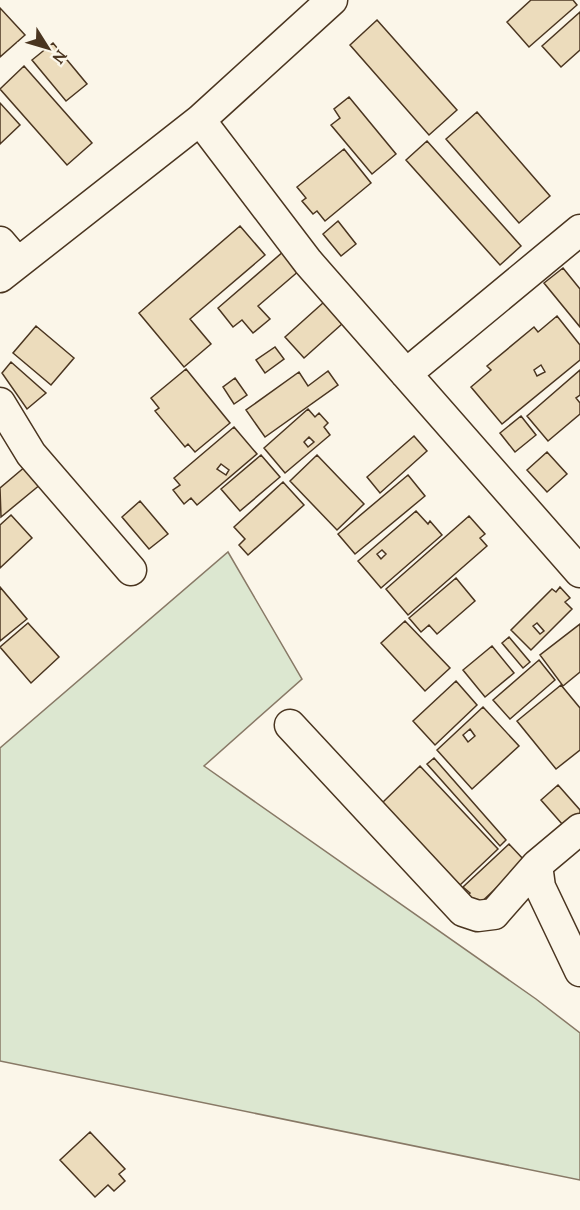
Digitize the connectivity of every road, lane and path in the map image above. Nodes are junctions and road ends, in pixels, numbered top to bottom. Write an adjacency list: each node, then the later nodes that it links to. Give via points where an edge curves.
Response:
1 (332, 0): 2 (street)
2 (200, 120): 4 (street); 5 (street, via 308,262)
3 (580, 230): 5 (street)
4 (6, 260)
5 (406, 374): 8 (street)
6 (0, 403): 7 (street, via 31,454)
7 (131, 570)
8 (580, 572)
9 (290, 725): 11 (street, via 463,911 478,916 494,914)
10 (580, 829): 11 (street)
11 (537, 865): 12 (street, via 540,887)
12 (580, 971)

